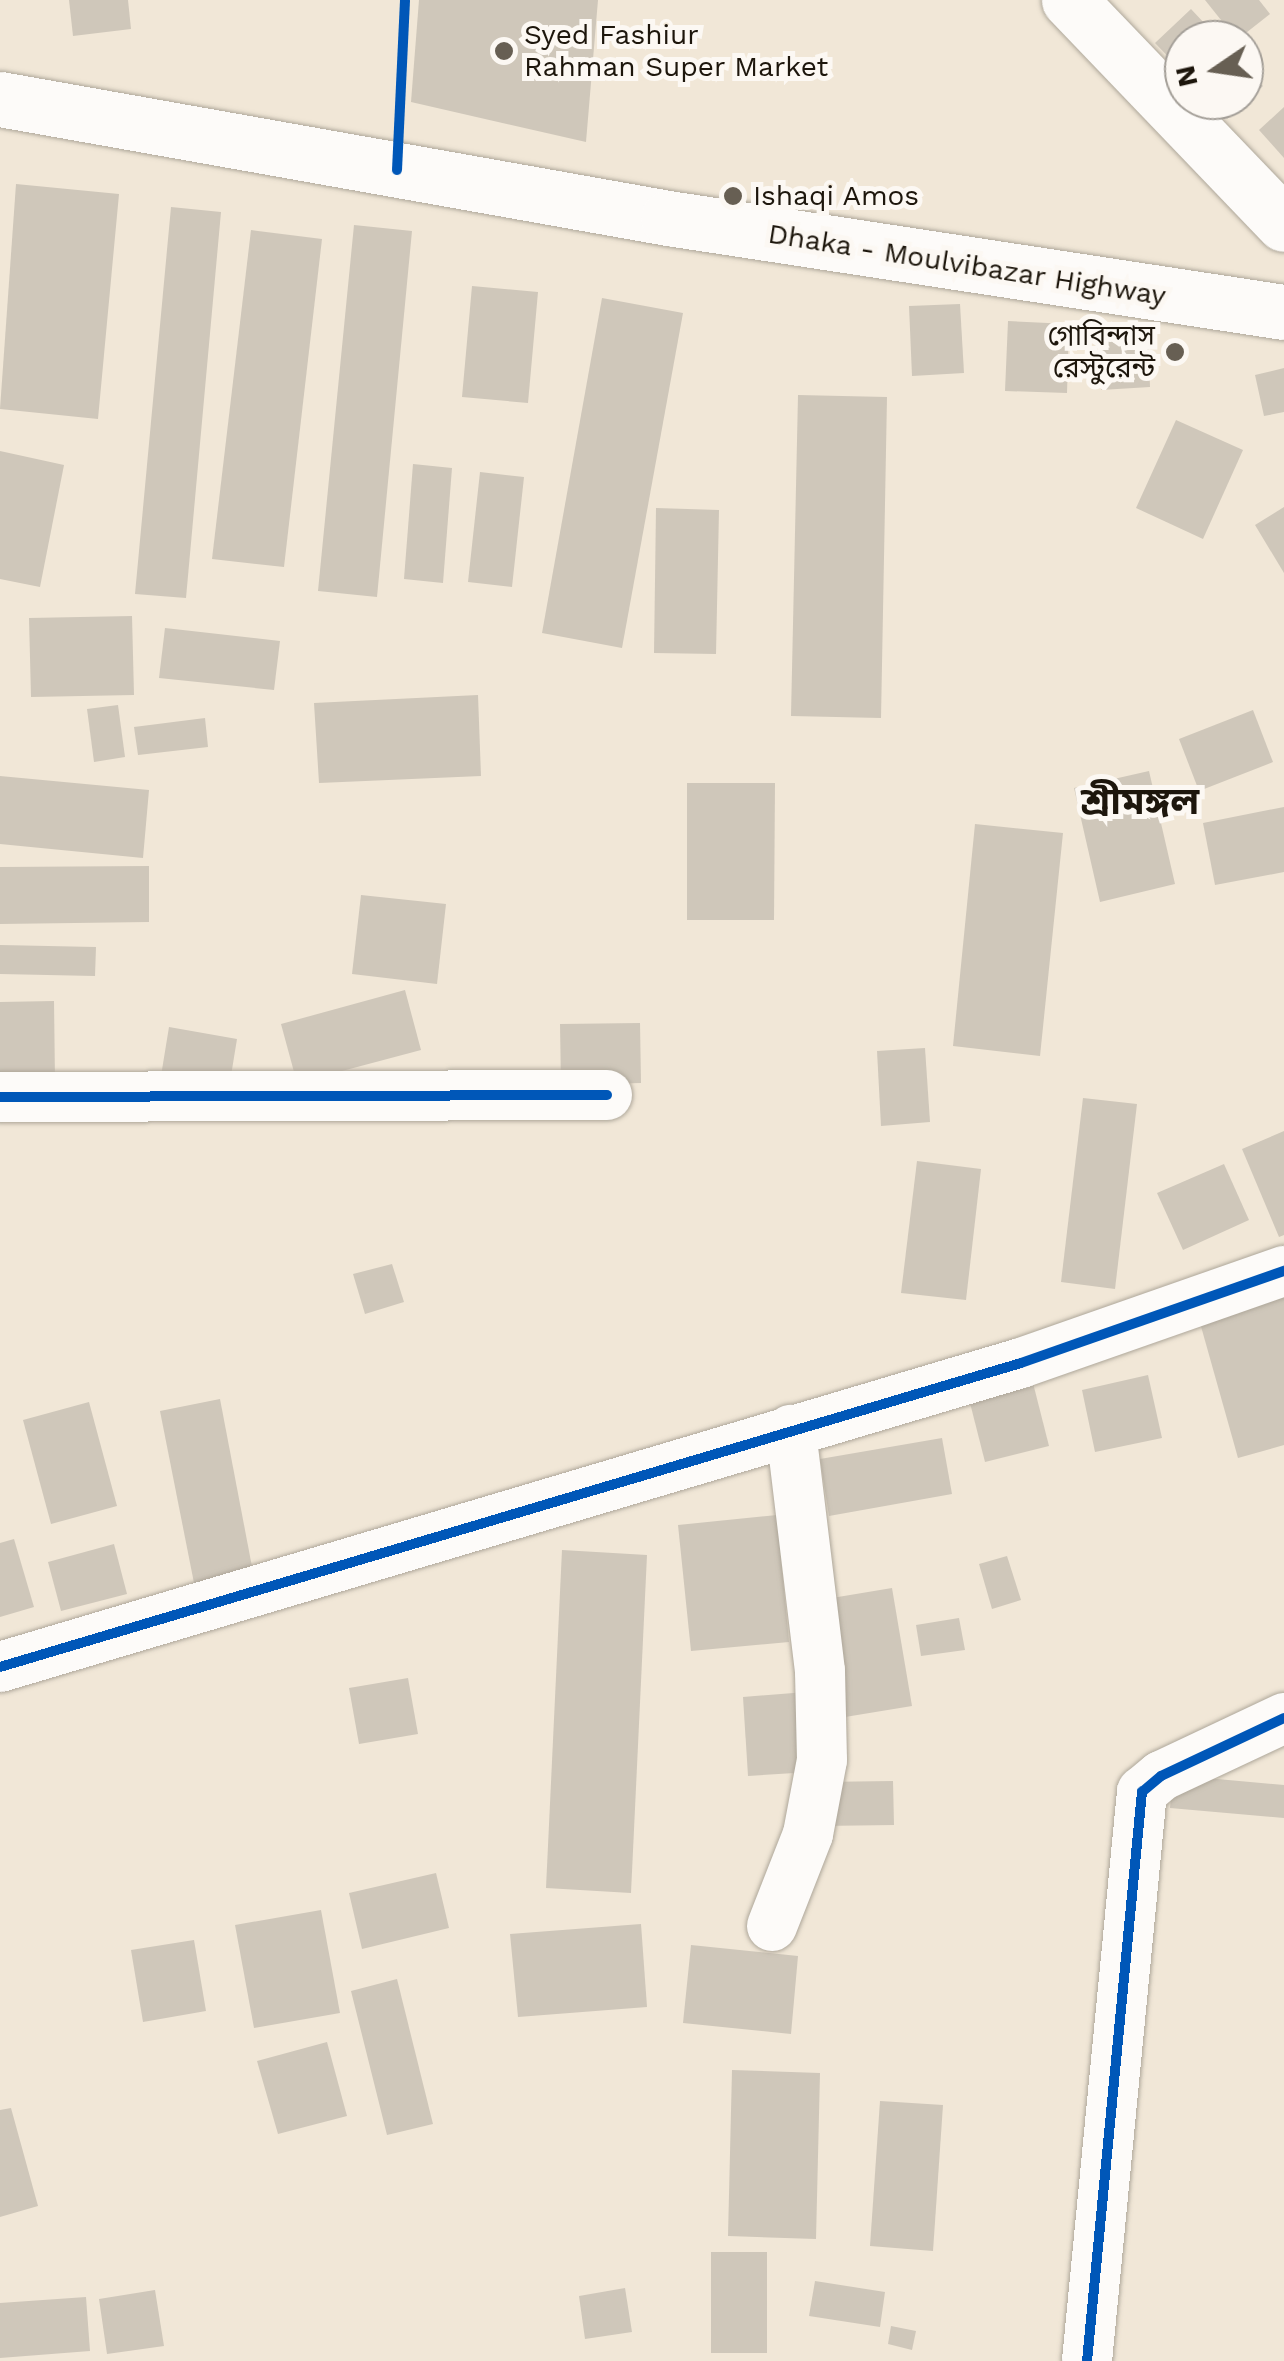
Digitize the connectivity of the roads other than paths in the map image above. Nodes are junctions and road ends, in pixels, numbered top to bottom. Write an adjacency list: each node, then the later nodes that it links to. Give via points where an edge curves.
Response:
1 (1069, 0): 3 (main road)
2 (0, 99): 4 (main road, Dhaka - Moulvibazar Highway, via 668,218)
3 (1284, 224)
4 (1284, 312)
5 (606, 1095): 6 (street)
6 (0, 1096)
7 (1284, 1271): 8 (street, via 1021,1363)
8 (791, 1430): 9 (street); 11 (street, via 820,1670 822,1760 808,1834)
9 (0, 1667)
10 (1284, 1718): 12 (street, via 1161,1776 1142,1792)
11 (772, 1926)
12 (1087, 2361)

